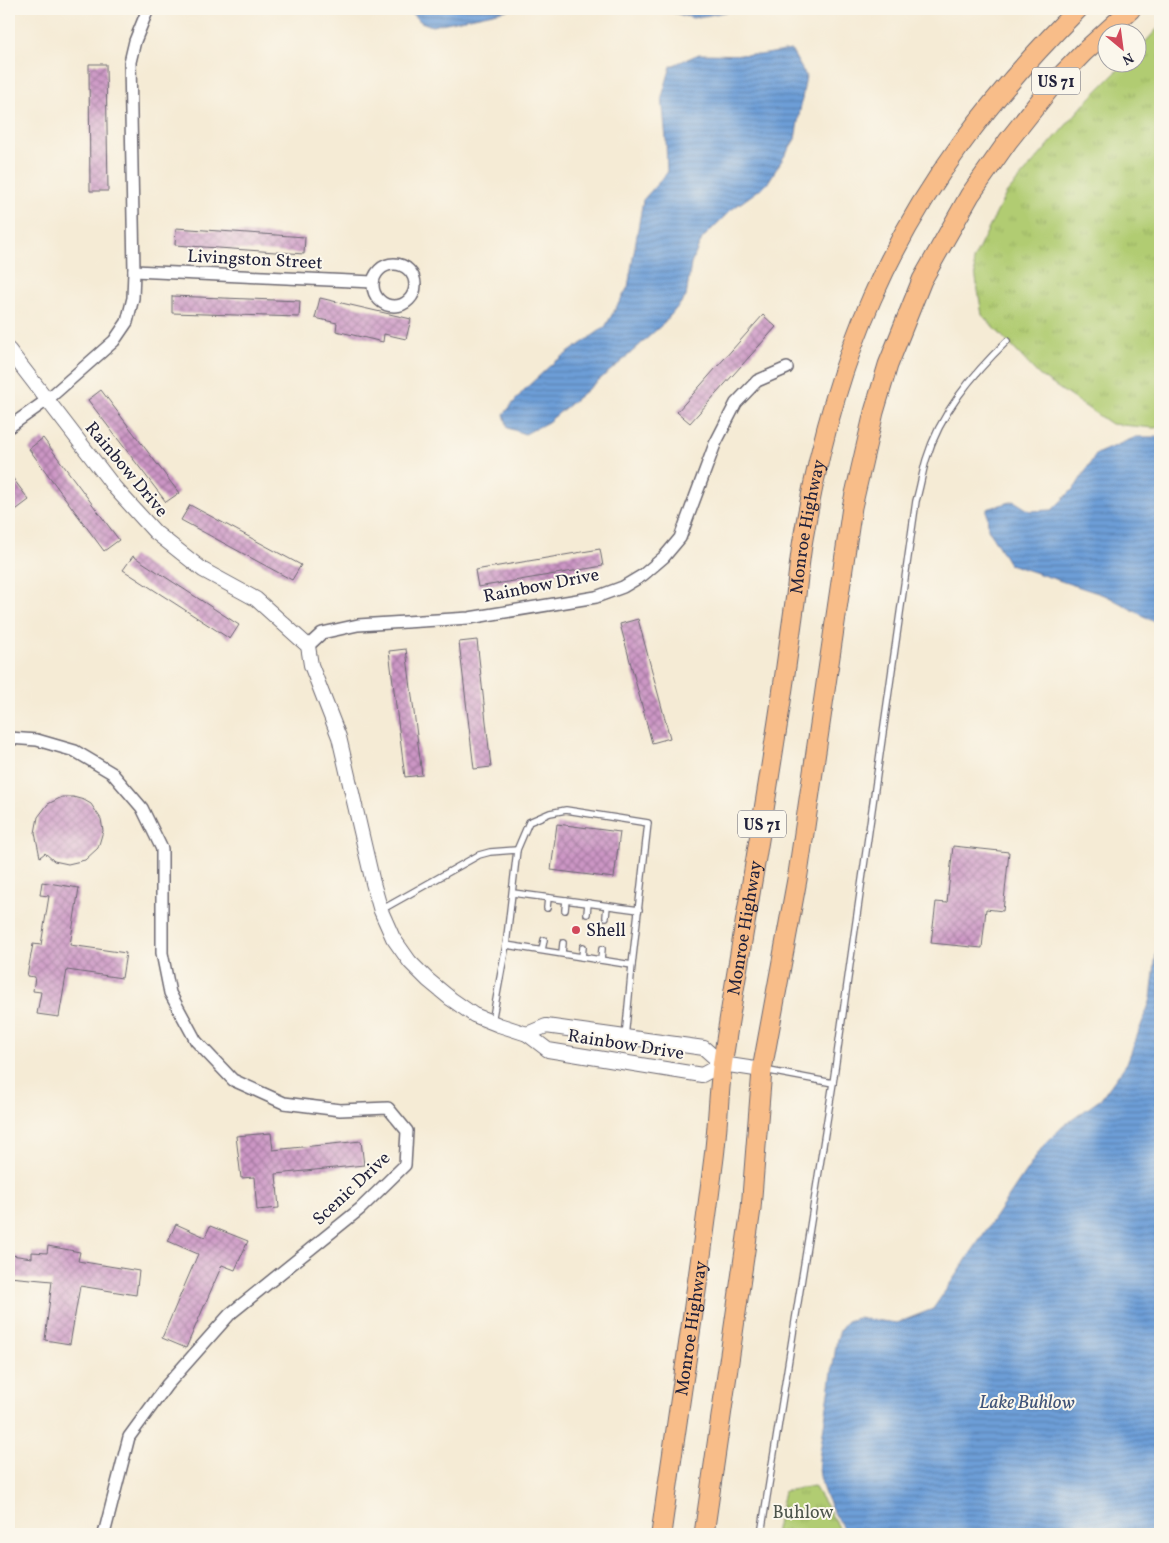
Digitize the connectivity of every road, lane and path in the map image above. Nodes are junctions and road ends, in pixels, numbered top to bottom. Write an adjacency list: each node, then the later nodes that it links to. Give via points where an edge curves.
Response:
1 (148, 9): 4 (street, via 130,62)
2 (1078, 9): 38 (highway, Monroe Highway / US 71, via 1036,51 960,143 891,258 853,346 822,447 802,542 776,736)
3 (1131, 9): 39 (highway, US 71, via 1054,83 992,163 922,280 888,365 852,507 798,874)
4 (134, 271): 5 (street, Livingston Street); 9 (street, via 133,298 127,322 114,341)
5 (373, 282)
6 (1007, 341): 40 (lane, via 951,406 926,459 916,501)
7 (9, 350): 9 (street, Rainbow Drive)
8 (786, 368): 11 (street, Rainbow Drive, via 757,382 736,403 715,444 680,538 664,557 623,587 596,597 478,617 358,625 322,633)
9 (47, 400): 10 (street); 11 (street, Rainbow Drive, via 114,488 155,532 203,570 256,600)
10 (9, 427)
11 (308, 646): 22 (street, Rainbow Drive, via 311,665 339,737)
12 (9, 738): 41 (street, Scenic Drive, via 36,740 75,751 112,772 142,808 162,849 162,954 170,993 196,1041 233,1080 284,1103 340,1110 388,1108 407,1131 405,1165 360,1209 230,1314 167,1385 129,1437)
13 (517, 850): 14 (lane); 21 (lane, via 529,822 550,813 566,810 648,823); 22 (lane, via 479,856)
14 (513, 893): 15 (lane); 27 (lane)
15 (548, 898): 16 (lane); 19 (lane)
16 (566, 900): 17 (lane); 20 (lane)
17 (588, 903): 18 (lane); 23 (lane)
18 (607, 906): 21 (lane); 24 (lane)
19 (547, 908)
20 (565, 910)
21 (639, 910): 34 (lane)
22 (380, 911): 35 (street, Rainbow Drive, via 393,938 428,980 474,1015)
23 (586, 914)
24 (606, 917)
25 (544, 940): 30 (lane)
26 (563, 943): 31 (lane)
27 (506, 945): 30 (lane); 35 (lane)
28 (583, 947): 32 (lane)
29 (602, 949): 33 (lane)
30 (542, 950): 31 (lane)
31 (562, 953): 32 (lane)
32 (582, 957): 33 (lane)
33 (601, 960): 34 (lane)
34 (632, 965): 37 (lane)
35 (492, 1022): 36 (street, Rainbow Drive)
36 (527, 1034): 37 (street, Rainbow Drive, via 546,1026); 38 (street, Rainbow Drive, via 548,1050 702,1075)
37 (626, 1038): 38 (street, Rainbow Drive, via 704,1048)
38 (722, 1064): 39 (street); 42 (highway, Monroe Highway / US 71, via 714,1163)
39 (762, 1070): 40 (lane); 43 (highway, US 71, via 751,1209)
40 (833, 1082): 44 (lane)
41 (104, 1534)
42 (661, 1534)
43 (704, 1534)
44 (761, 1534)

